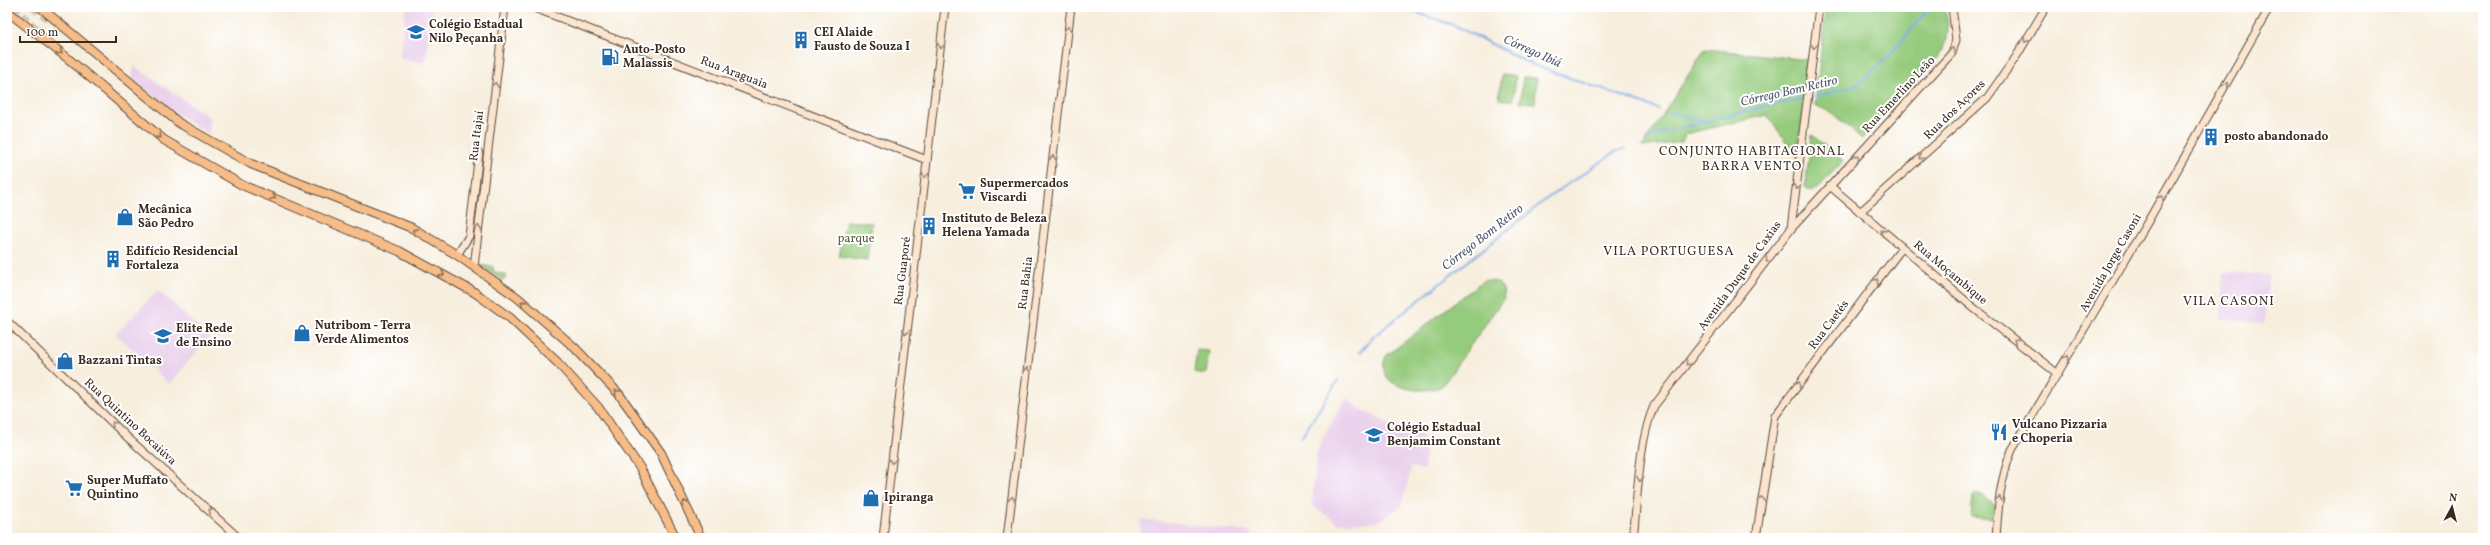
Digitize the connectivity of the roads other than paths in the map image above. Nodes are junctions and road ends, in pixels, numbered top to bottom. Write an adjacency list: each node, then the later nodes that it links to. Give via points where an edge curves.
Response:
1 (40, 7): 17 (main road, one-way to 1, via 412,228 251,164 179,123)
2 (504, 7): 18 (street, Rua Itajaí, one-way to 2)
3 (532, 7): 12 (street, Rua Araguaia)
4 (946, 7): 12 (street, Rua Guaporé, one-way to 12)
5 (1071, 7): 25 (street, Rua Bahia, one-way to 5)
6 (1819, 7): 15 (street, Avenida Duque de Caxias, one-way to 15)
7 (1952, 7): 13 (street, Rua Emerlino Leão, one-way to 7, via 1952,53 1956,40)
8 (2046, 7): 14 (street, Rua dos Açores, one-way to 14, via 2016,57 1986,98)
9 (2270, 7): 20 (street, Avenida Jorge Casoni, one-way to 9)
10 (7, 11): 22 (main road, one-way to 22, via 65,56 164,140 242,185 399,251 474,292 509,317 552,357 598,407 640,468)
11 (479, 153): 17 (street, Rua Itajaí, via 469,236)
12 (927, 160): 24 (street, Rua Guaporé, one-way to 24)
13 (1830, 186): 14 (street, Rua Moçambique); 15 (street, Rua Emerlino Leão)
14 (1860, 212): 16 (street, Rua Moçambique, one-way to 14)
15 (1791, 229): 26 (street, Avenida Duque de Caxias, one-way to 26, via 1654,406 1647,421 1644,439)
16 (1902, 248): 20 (street, Rua Moçambique, one-way to 16); 27 (street, Rua Caetés, one-way to 16, via 1775,416)
17 (456, 255): 18 (main road)
18 (474, 267): 23 (main road, one-way to 18, via 661,453 619,394 552,328)
19 (7, 321): 21 (street, Rua Quintino Bocaiúva, one-way to 19, via 127,437)
20 (2058, 374): 28 (street, Avenida Jorge Casoni, one-way to 20, via 1998,500 2004,468 2012,450)
21 (239, 538)
22 (676, 538)
23 (701, 538)
24 (883, 538)
25 (1007, 538)
26 (1633, 538)
27 (1756, 538)
28 (1996, 538)

